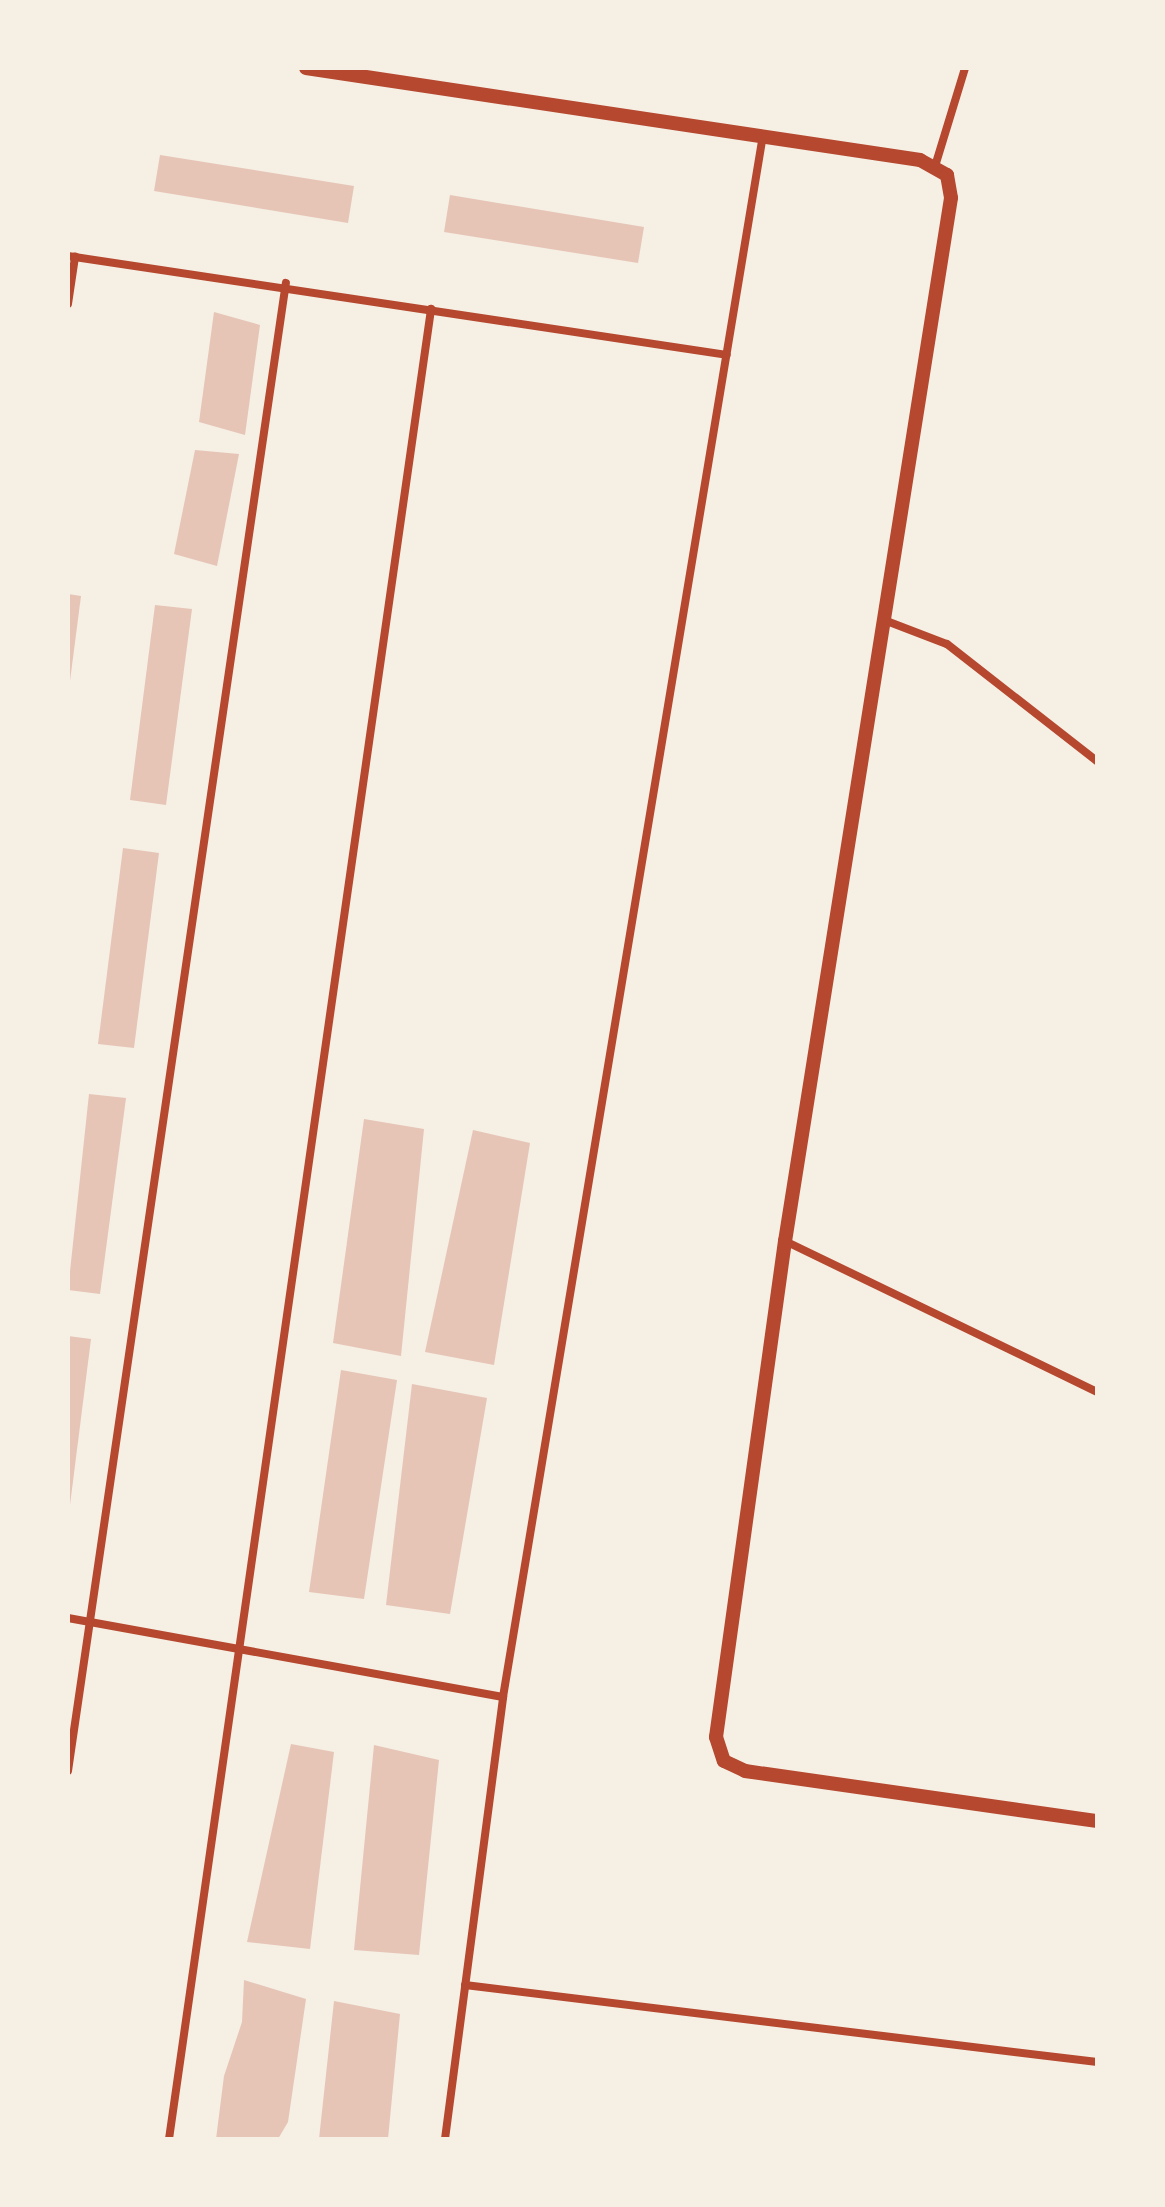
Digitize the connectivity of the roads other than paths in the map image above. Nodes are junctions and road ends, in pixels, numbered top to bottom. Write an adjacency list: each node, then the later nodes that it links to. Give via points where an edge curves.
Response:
1 (306, 68): 3 (street)
2 (965, 68): 4 (street)
3 (762, 141): 4 (street); 9 (street)
4 (936, 163): 10 (street, via 951,198)
5 (71, 256): 6 (street); 7 (street)
6 (286, 283): 8 (street); 15 (street)
7 (68, 304)
8 (431, 309): 9 (street); 16 (street)
9 (727, 355): 17 (street)
10 (884, 620): 11 (street, via 954,648); 12 (street)
11 (1097, 761)
12 (785, 1241): 13 (street); 19 (street, via 716,1737 724,1761 745,1771)
13 (1097, 1392)
14 (68, 1618): 15 (street)
15 (89, 1620): 16 (street); 18 (street)
16 (239, 1648): 17 (street); 22 (street)
17 (503, 1697): 20 (street)
18 (68, 1771)
19 (1097, 1821)
20 (465, 1985): 21 (street); 23 (street)
21 (1097, 2062)
22 (169, 2139)
23 (445, 2139)

